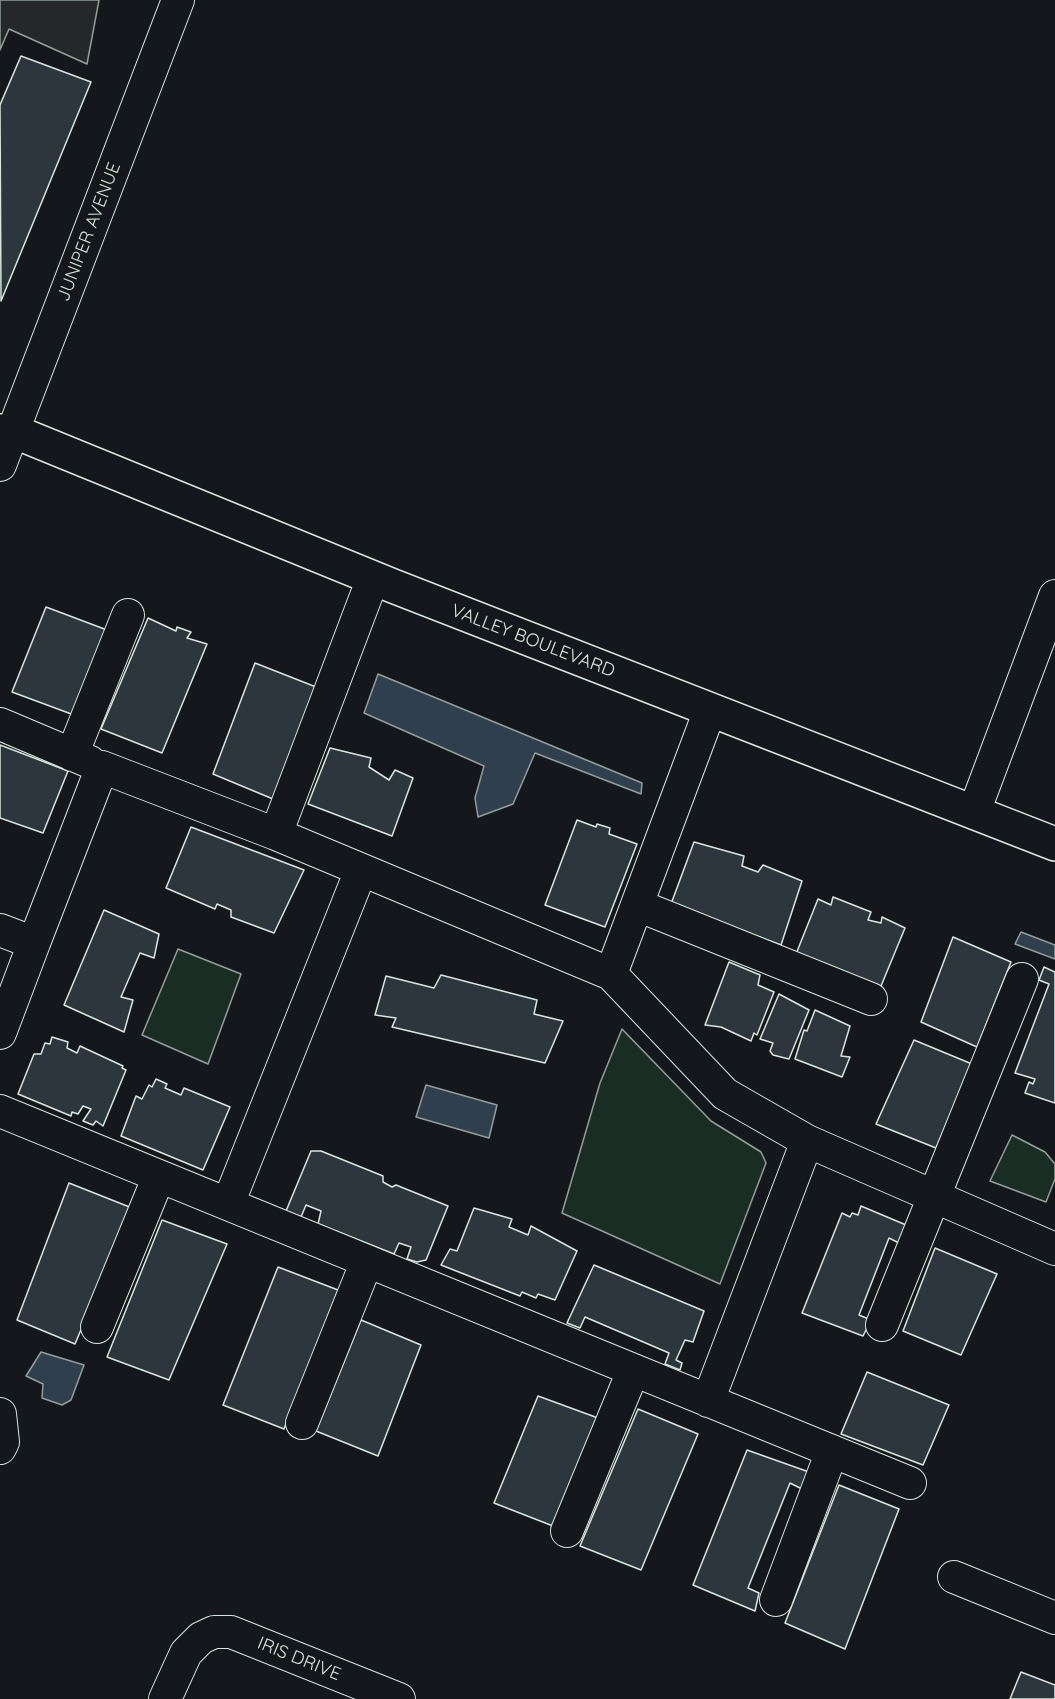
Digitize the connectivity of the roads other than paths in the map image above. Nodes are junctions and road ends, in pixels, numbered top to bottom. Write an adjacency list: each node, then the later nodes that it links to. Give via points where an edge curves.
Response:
1 (178, 0): 2 (street, JUNIPER AVENUE)
2 (4, 426): 3 (street, JUNIPER AVENUE); 4 (main road, VALLEY BOULEVARD)
3 (0, 465)
4 (373, 578): 7 (main road, VALLEY BOULEVARD); 12 (street)
5 (1055, 596): 11 (street)
6 (128, 615): 9 (street)
7 (710, 710): 11 (main road, VALLEY BOULEVARD); 15 (street)
8 (0, 724): 9 (street)
9 (72, 755): 10 (street)
10 (102, 767): 12 (street); 17 (street)
11 (974, 812): 13 (main road, VALLEY BOULEVARD)
12 (276, 834): 14 (street)
13 (1055, 844)
14 (361, 870): 18 (street); 26 (street)
15 (637, 905): 18 (street); 20 (street)
16 (0, 930): 17 (street)
17 (34, 943): 21 (street)
18 (611, 974): 23 (street, via 725,1094)
19 (1022, 978): 25 (street)
20 (871, 999)
21 (0, 1033)
22 (0, 1111): 24 (street)
23 (807, 1141): 25 (street); 32 (street)
24 (159, 1176): 26 (street); 30 (street)
25 (933, 1196): 27 (street); 29 (street)
26 (228, 1204): 28 (street)
27 (1055, 1249)
28 (367, 1261): 31 (street); 34 (street)
29 (882, 1325)
30 (97, 1327)
31 (633, 1371): 32 (street); 38 (street)
32 (708, 1401): 36 (street)
33 (0, 1414): 35 (street)
34 (302, 1423)
35 (0, 1448)
36 (832, 1451): 37 (street); 40 (street)
37 (910, 1483)
38 (567, 1531)
39 (954, 1577): 41 (street)
40 (776, 1600)
41 (1055, 1618)
42 (165, 1699): 43 (street, IRIS DRIVE, via 186,1653 214,1632 231,1632)
43 (399, 1699)

